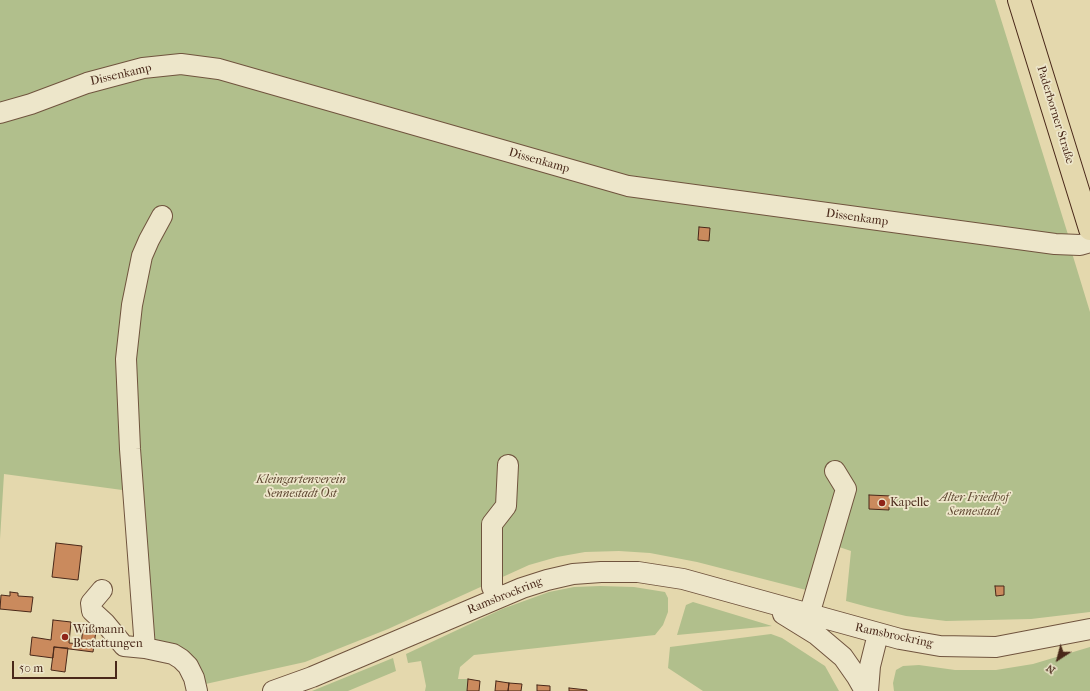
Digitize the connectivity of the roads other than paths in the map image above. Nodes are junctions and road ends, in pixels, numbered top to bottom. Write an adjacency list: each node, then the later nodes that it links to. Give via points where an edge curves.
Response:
1 (1019, 0): 4 (main road, Paderborner Straße)
2 (0, 113): 5 (street, Dissenkamp, via 87,83 143,68 181,64 219,69 628,186 1017,240 1080,245)
3 (162, 216): 14 (street, via 142,256 132,305 126,359)
4 (1090, 229)
5 (1090, 242)
6 (508, 465): 9 (street, via 506,506 492,524 492,588)
7 (835, 471): 11 (street, via 853,487)
8 (102, 590): 14 (street, via 91,603 92,611 124,646)
9 (498, 598): 10 (street, Ramsbrockring, via 547,580 573,574 601,572 638,572 683,579); 16 (street, Ramsbrockring)
10 (749, 598): 11 (street, Ramsbrockring); 17 (street, Ramsbrockring, via 818,635 847,662)
11 (809, 615): 13 (street, Ramsbrockring)
12 (1090, 629): 13 (street, Ramsbrockring, via 996,647 940,646)
13 (878, 634): 17 (street)
14 (145, 648): 15 (street, via 173,654 181,659 194,678)
15 (197, 691)
16 (273, 691)
17 (867, 691)

